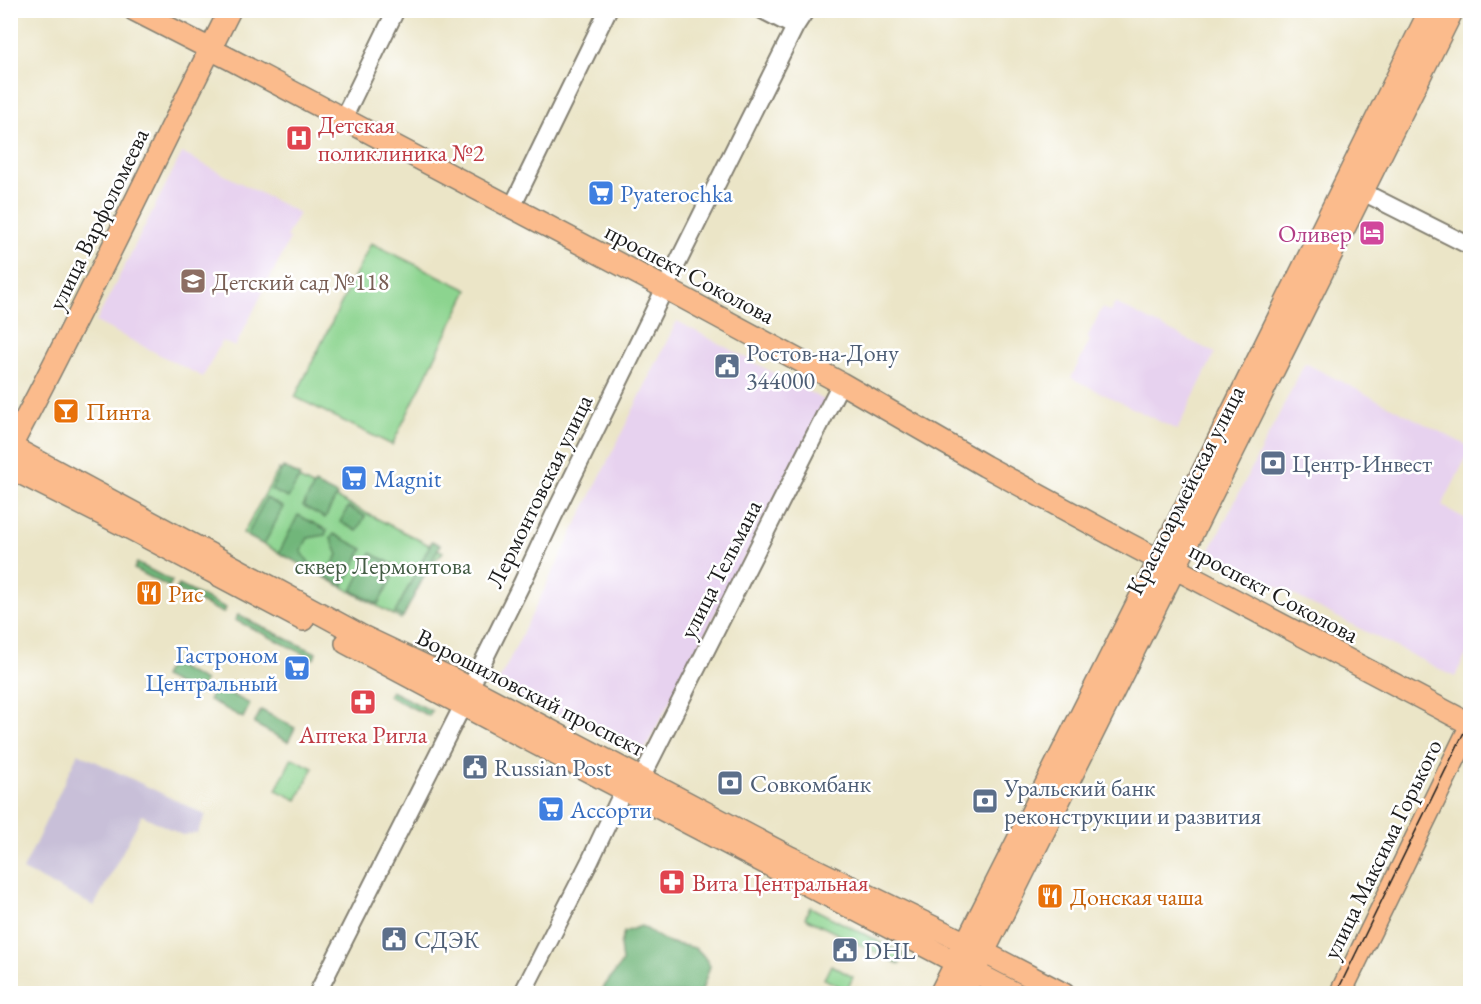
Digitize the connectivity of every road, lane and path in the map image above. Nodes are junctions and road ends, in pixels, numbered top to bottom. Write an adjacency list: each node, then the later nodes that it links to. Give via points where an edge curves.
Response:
1 (134, 10): 10 (main road, проспект Соколова)
2 (230, 10): 10 (main road, улица Варфоломеева)
3 (396, 10): 11 (street)
4 (608, 10): 13 (street)
5 (762, 10): 9 (street)
6 (806, 10): 9 (street, Лермонтовская улица)
7 (1430, 10): 19 (main road, Красноармейская улица)
8 (1453, 10): 12 (main road, Красноармейская улица)
9 (795, 27): 15 (street, Лермонтовская улица)
10 (210, 49): 11 (main road, проспект Соколова); 17 (main road, улица Варфоломеева)
11 (343, 119): 13 (main road, проспект Соколова)
12 (1363, 192): 14 (street); 19 (main road, Красноармейская улица)
13 (512, 207): 15 (main road, проспект Соколова)
14 (1470, 246)
15 (664, 288): 16 (main road, проспект Соколова); 20 (street, Лермонтовская улица)
16 (841, 382): 19 (main road, проспект Соколова, via 985,466); 22 (street, улица Тельмана)
17 (11, 447): 20 (main road, Ворошиловский проспект, via 360,635)
18 (10, 468): 20 (main road, Ворошиловский проспект)
19 (1167, 564): 21 (main road, проспект Соколова); 24 (main road, Красноармейская улица)
20 (466, 697): 22 (main road, Ворошиловский проспект); 23 (main road, Ворошиловский проспект); 26 (street, Лермонтовская улица)
21 (1470, 725): 32 (main road, улица Максима Горького)
22 (642, 777): 24 (main road, Ворошиловский проспект, via 790,857)
23 (624, 789): 25 (main road, Ворошиловский проспект); 27 (street)
24 (975, 947): 25 (main road, Красноармейская улица); 31 (main road, Ворошиловский проспект)
25 (965, 967): 28 (main road, Красноармейская улица); 29 (main road, Красноармейская улица); 30 (main road, Ворошиловский проспект)
26 (317, 993)
27 (522, 993)
28 (940, 993)
29 (963, 993)
30 (1017, 993)
31 (1064, 993)
32 (1340, 993)

